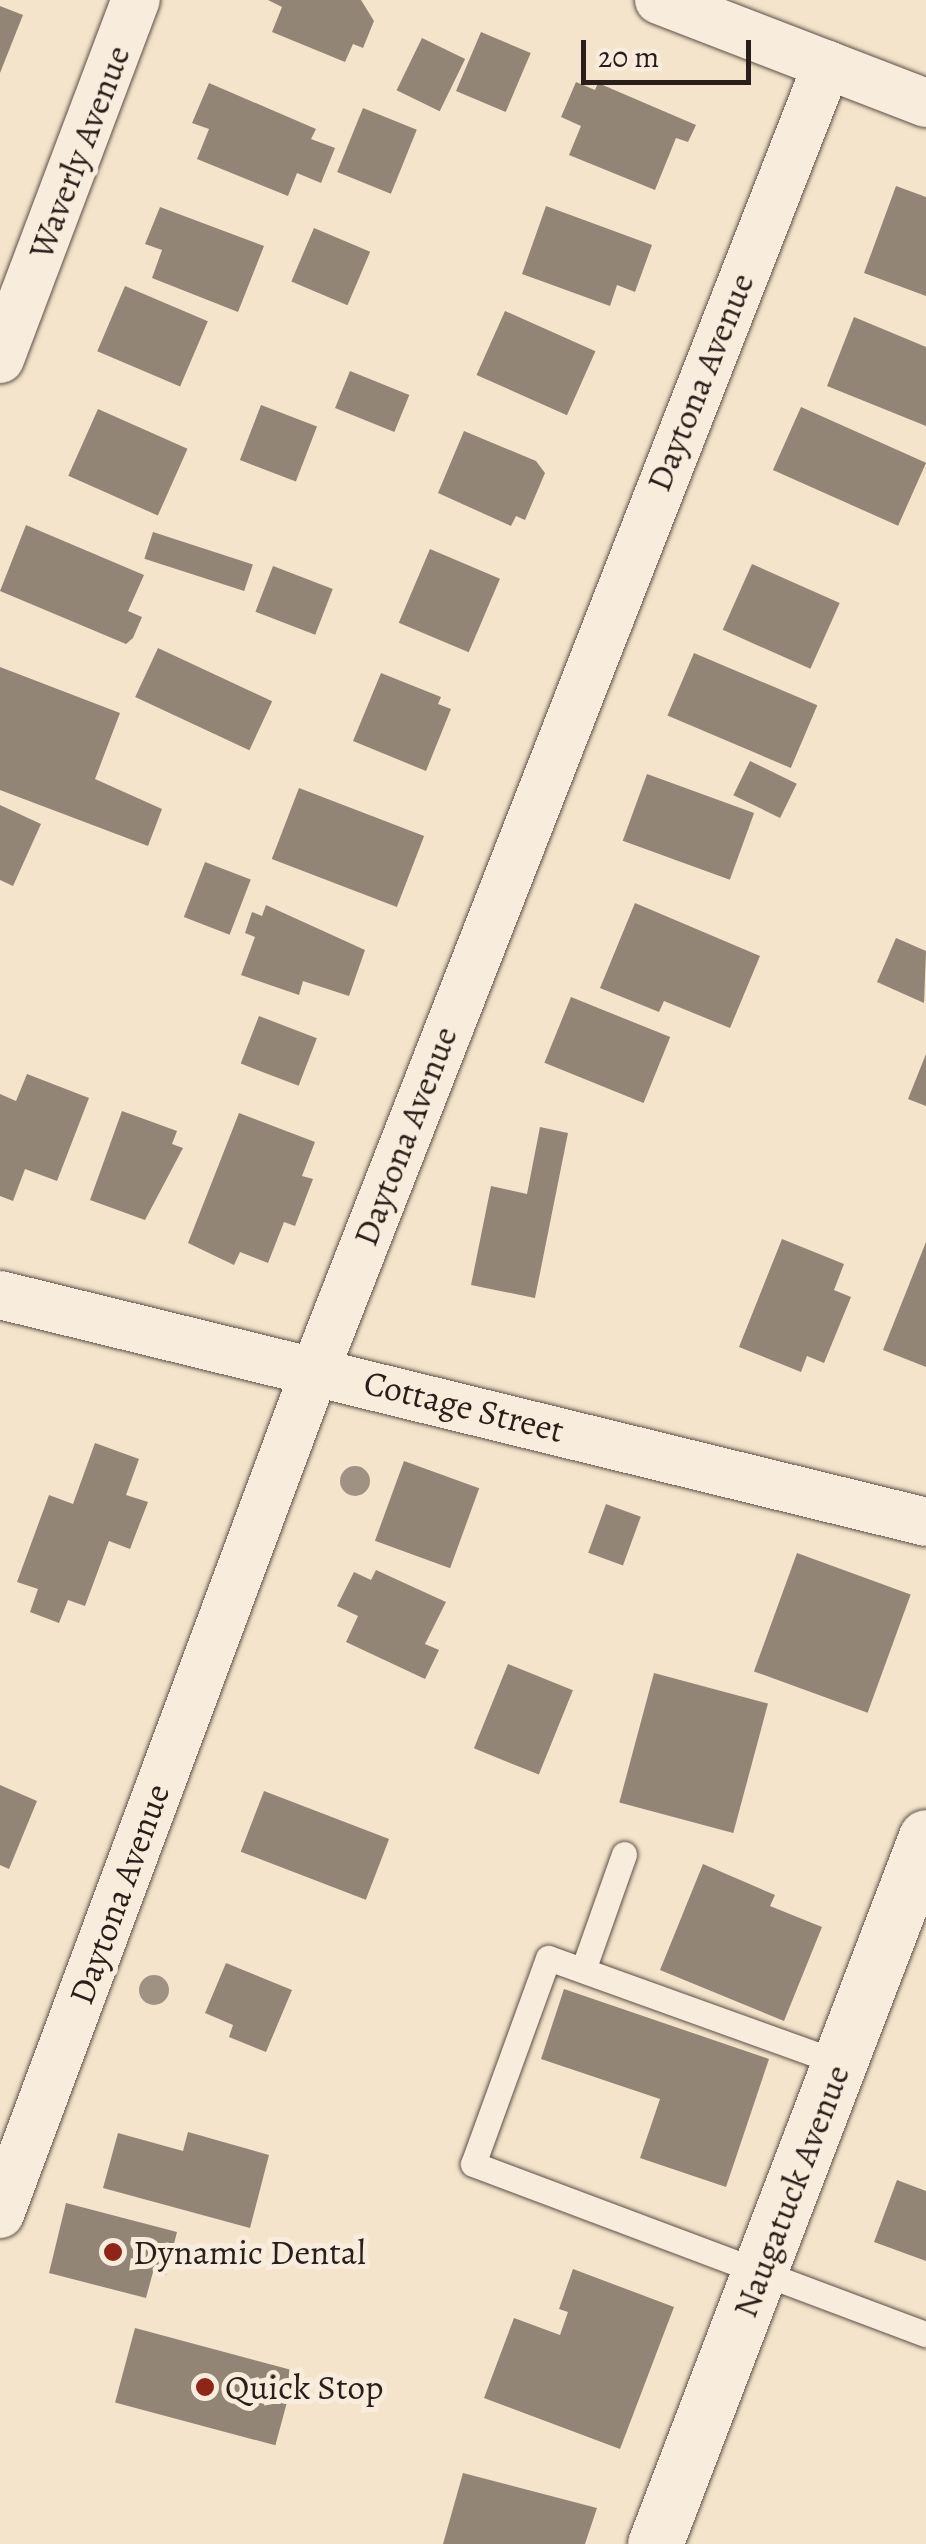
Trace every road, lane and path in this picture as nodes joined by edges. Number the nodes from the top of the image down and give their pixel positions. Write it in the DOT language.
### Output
graph roads {
  1 [pos="136,0"];
  2 [pos="659,0"];
  3 [pos="827,65"];
  4 [pos="926,102"];
  5 [pos="0,360"];
  6 [pos="0,1294"];
  7 [pos="316,1368"];
  8 [pos="926,1522"];
  9 [pos="926,1837"];
  10 [pos="624,1854"];
  11 [pos="583,1970"];
  12 [pos="840,2063"];
  13 [pos="0,2214"];
  14 [pos="762,2268"];
  15 [pos="926,2334"];
  16 [pos="656,2544"];
  1 -- 5 [label="street, Waverly Avenue"];
  2 -- 3 [label="street"];
  3 -- 4 [label="street"];
  3 -- 7 [label="street, Daytona Avenue"];
  6 -- 7 [label="street, Cottage Street"];
  7 -- 8 [label="street, Cottage Street"];
  7 -- 13 [label="street, Daytona Avenue"];
  9 -- 12 [label="main road, Naugatuck Avenue"];
  10 -- 11 [label="lane"];
  11 -- 12 [label="lane"];
  11 -- 14 [label="lane"];
  12 -- 14 [label="main road, Naugatuck Avenue"];
  14 -- 15 [label="lane"];
  14 -- 16 [label="main road, Naugatuck Avenue"];
}
